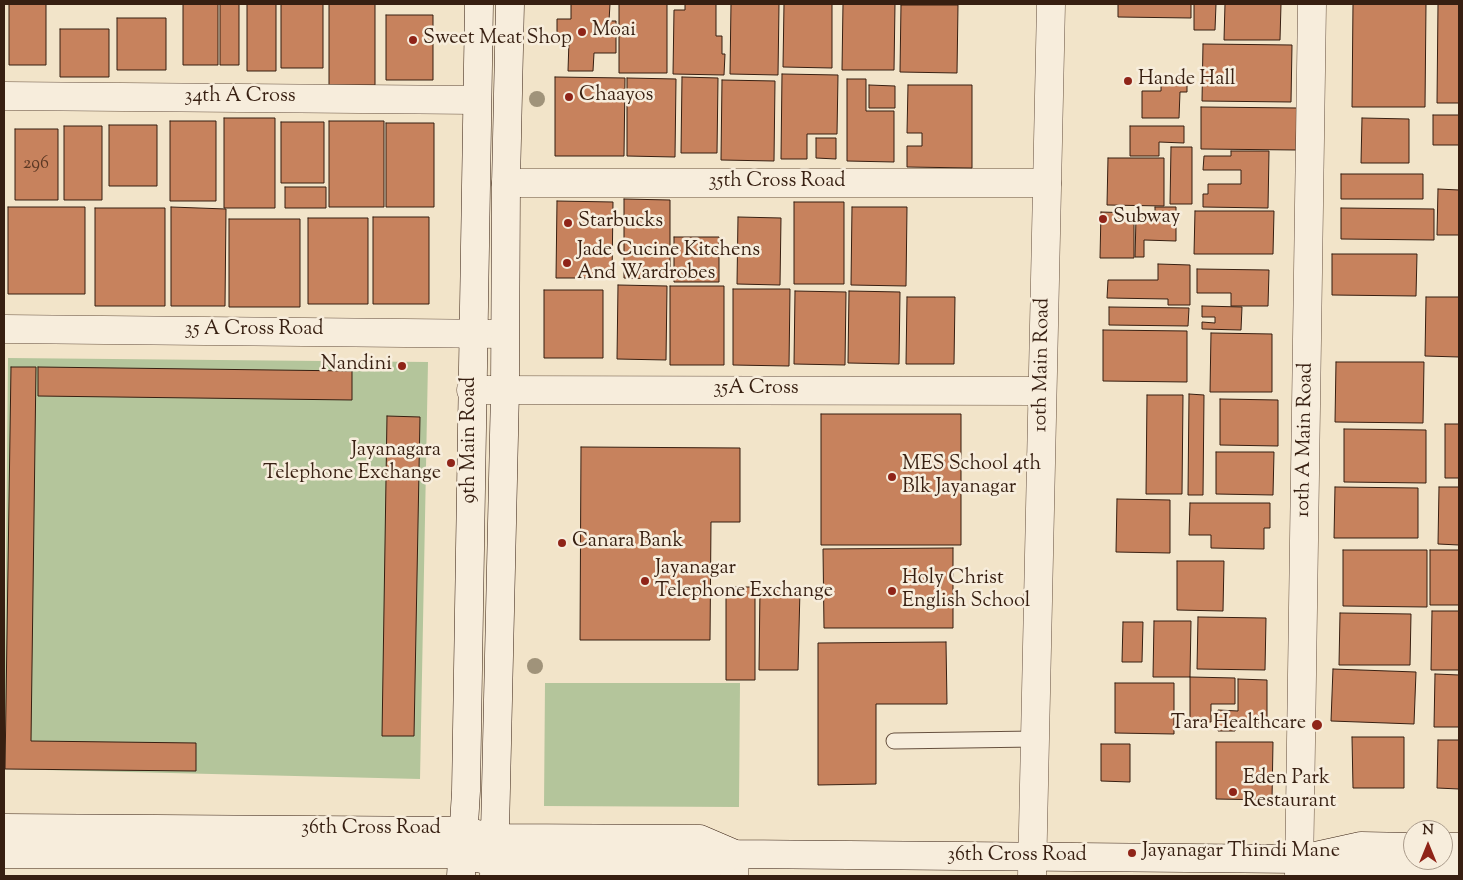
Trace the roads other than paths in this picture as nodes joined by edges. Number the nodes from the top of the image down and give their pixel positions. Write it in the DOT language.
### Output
graph roads {
  1 [pos="479,4"];
  2 [pos="510,4"];
  3 [pos="1051,4"];
  4 [pos="1312,4"];
  5 [pos="4,96"];
  6 [pos="476,100"];
  7 [pos="506,183"];
  8 [pos="1047,183"];
  9 [pos="4,329"];
  10 [pos="472,332"];
  11 [pos="504,334"];
  12 [pos="471,390"];
  13 [pos="505,391"];
  14 [pos="1042,391"];
  15 [pos="1035,739"];
  16 [pos="894,741"];
  17 [pos="4,828"];
  18 [pos="1403,847"];
  19 [pos="4,854"];
  20 [pos="462,854"];
  21 [pos="494,859"];
  22 [pos="735,865"];
  23 [pos="1032,867"];
  24 [pos="1300,868"];
  25 [pos="1459,874"];
  1 -- 6 [label="street, 9th Main Road"];
  2 -- 7 [label="street, 9th Main Road"];
  3 -- 8 [label="street, 10th Main Road"];
  4 -- 24 [label="street, 10th A Main Road"];
  5 -- 6 [label="street, 34th A Cross"];
  6 -- 10 [label="street, 9th Main Road"];
  7 -- 8 [label="street, 35th Cross Road"];
  7 -- 11 [label="street, 9th Main Road"];
  8 -- 14 [label="street, 10th Main Road"];
  9 -- 10 [label="street, 35 A Cross Road"];
  10 -- 11 [label="street, 35 A Cross Road"];
  10 -- 12 [label="street, 9th Main Road"];
  11 -- 13 [label="street, 9th Main Road"];
  12 -- 13 [label="street, 35A Cross"];
  12 -- 20 [label="street, 9th Main Road"];
  13 -- 14 [label="street, 35A Cross"];
  13 -- 21 [label="street, 9th Main Road"];
  14 -- 15 [label="street, 10th Main Road"];
  15 -- 16 [label="lane"];
  15 -- 23 [label="street, 10th Main Road"];
  17 -- 20 [label="street, 36th Cross Road"];
  18 -- 24 [label="street, 36th Cross Road"];
  19 -- 20 [label="street, 36th Cross Road"];
  20 -- 21 [label="street, 36th Cross Road"];
  21 -- 22 [label="street, 36th Cross Road"];
  22 -- 23 [label="street, 36th Cross Road"];
  23 -- 24 [label="street, 36th Cross Road"];
  24 -- 25 [label="street, 36th Cross Road"];
}
